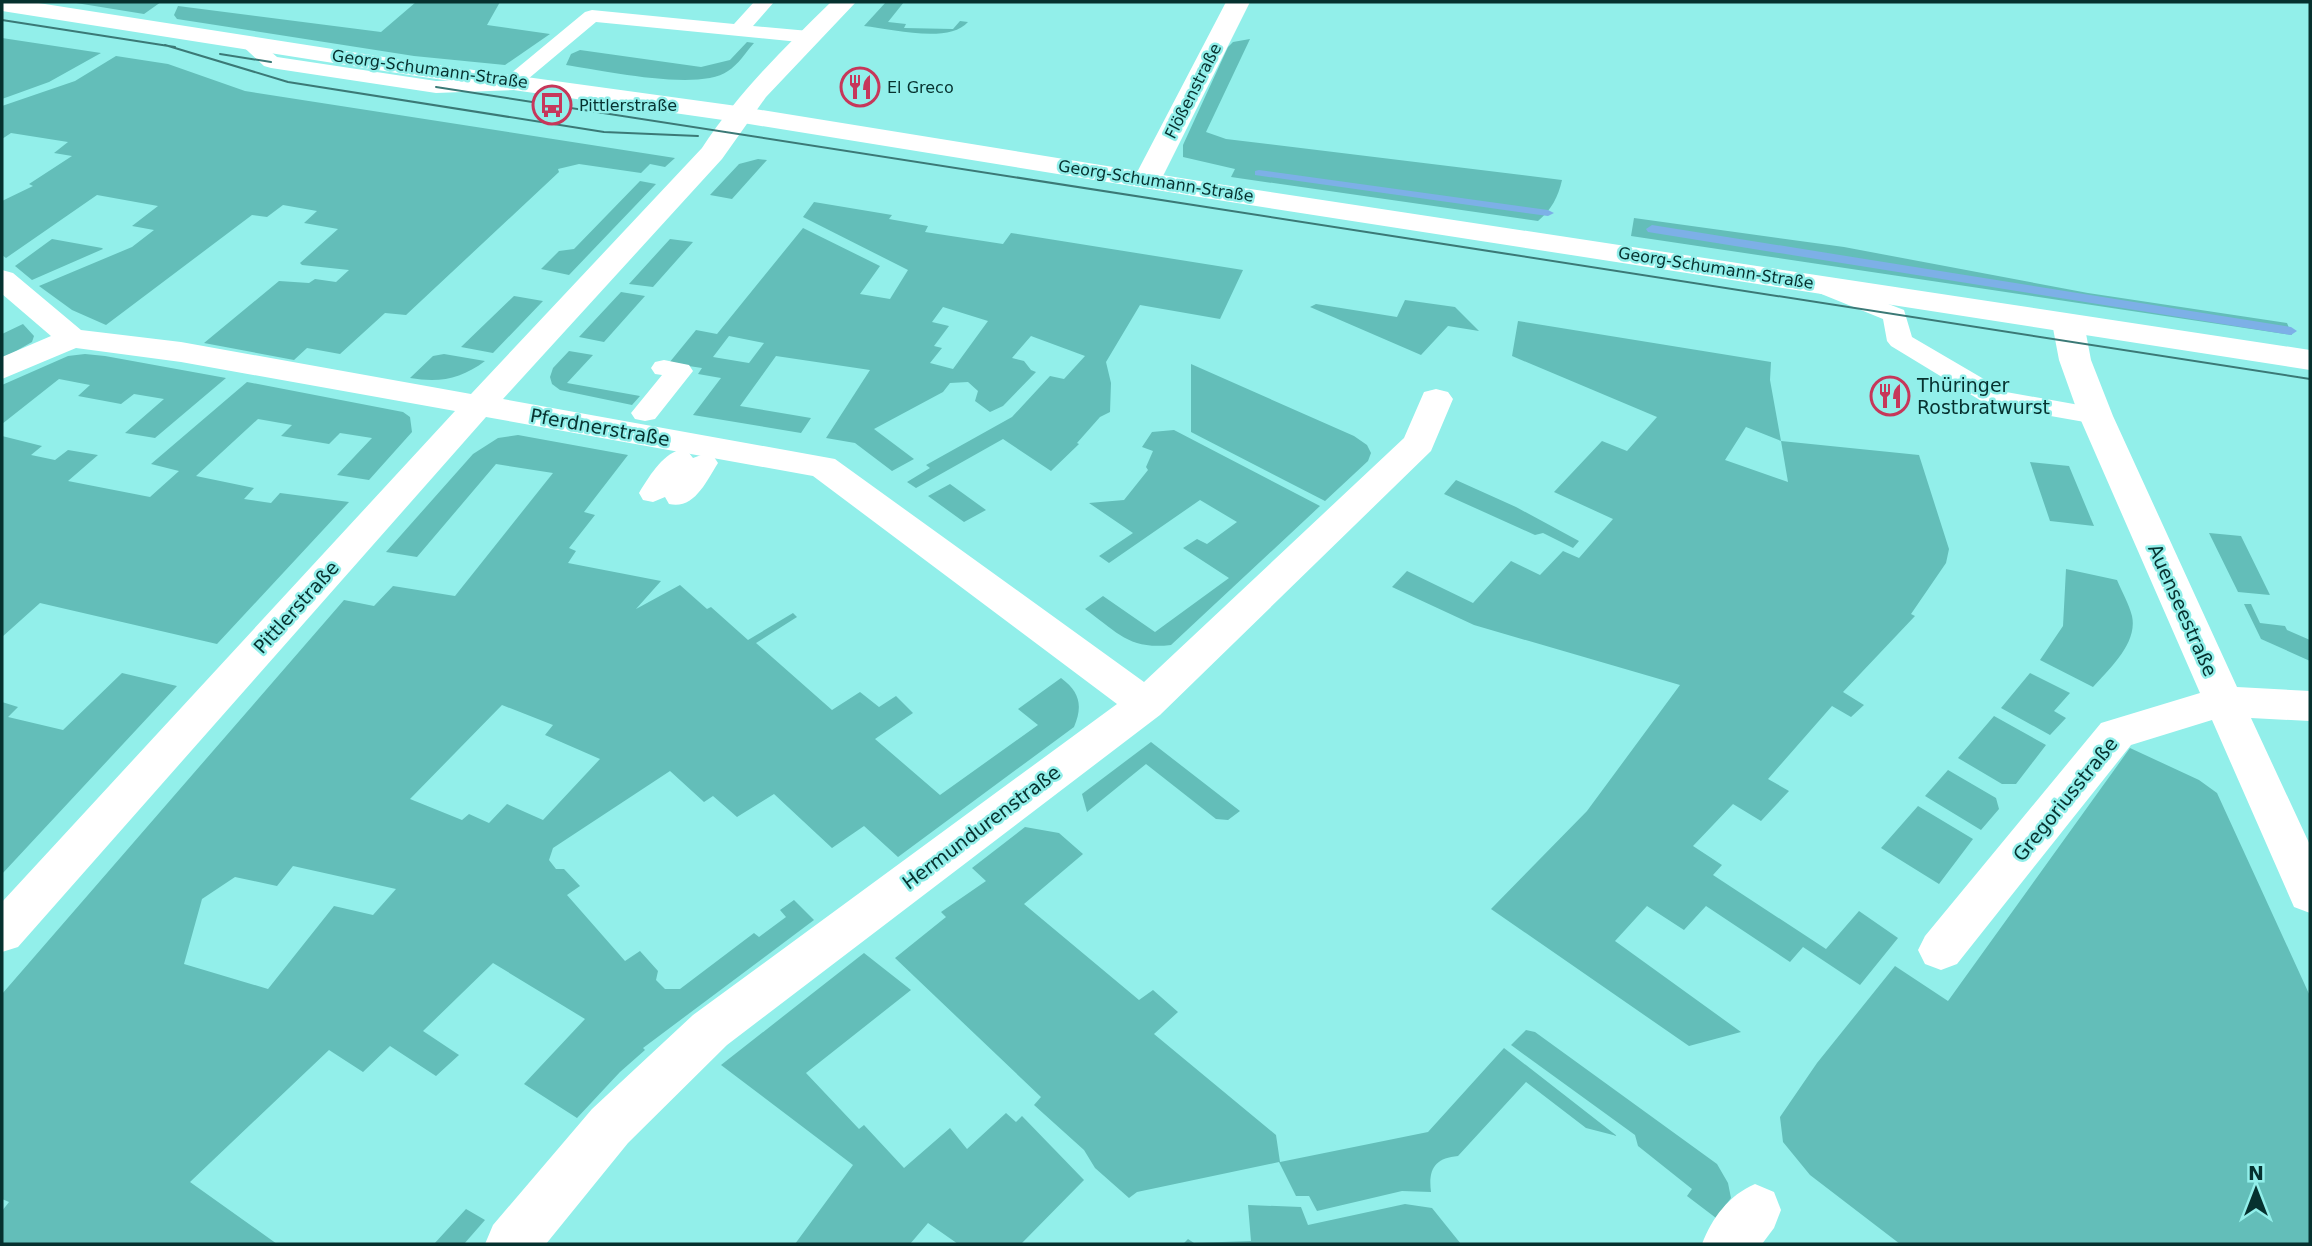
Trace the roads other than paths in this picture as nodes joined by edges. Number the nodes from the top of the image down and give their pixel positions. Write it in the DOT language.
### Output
graph roads {
  1 [pos="611,2"];
  2 [pos="764,2"];
  3 [pos="844,2"];
  4 [pos="1238,2"];
  5 [pos="2,4"];
  6 [pos="592,16"];
  7 [pos="740,30"];
  8 [pos="809,37"];
  9 [pos="248,43"];
  10 [pos="513,81"];
  11 [pos="540,85"];
  12 [pos="737,114"];
  13 [pos="1147,180"];
  14 [pos="2,279"];
  15 [pos="1818,284"];
  16 [pos="2068,323"];
  17 [pos="72,338"];
  18 [pos="2310,360"];
  19 [pos="664,368"];
  20 [pos="2,369"];
  21 [pos="1436,399"];
  22 [pos="477,406"];
  23 [pos="645,413"];
  24 [pos="2096,416"];
  25 [pos="692,461"];
  26 [pos="666,495"];
  27 [pos="2224,701"];
  28 [pos="1146,704"];
  29 [pos="2310,706"];
  30 [pos="2310,894"];
  31 [pos="2,933"];
  32 [pos="1941,950"];
  33 [pos="512,1244"];
  1 -- 6 [label="lane"];
  2 -- 7 [label="lane"];
  3 -- 8 [label="street, Pittlerstraße"];
  4 -- 13 [label="street, Flößenstraße"];
  5 -- 9 [label="street, Georg-Schumann-Straße"];
  6 -- 7 [label="lane"];
  6 -- 10 [label="lane"];
  7 -- 8 [label="lane"];
  8 -- 12 [label="street, Pittlerstraße"];
  9 -- 10 [label="street, Georg-Schumann-Straße"];
  9 -- 11 [label="lane"];
  10 -- 11 [label="street, Georg-Schumann-Straße"];
  11 -- 12 [label="street, Georg-Schumann-Straße"];
  12 -- 13 [label="street, Georg-Schumann-Straße"];
  12 -- 22 [label="street, Pittlerstraße"];
  13 -- 15 [label="street, Georg-Schumann-Straße"];
  14 -- 17 [label="street"];
  15 -- 16 [label="street, Georg-Schumann-Straße"];
  15 -- 24 [label="lane"];
  16 -- 18 [label="street, Georg-Schumann-Straße"];
  16 -- 24 [label="street, Auenseestraße"];
  17 -- 20 [label="street"];
  17 -- 22 [label="street, Pferdnerstraße"];
  19 -- 23 [label="lane"];
  21 -- 28 [label="street, Hermundurenstraße"];
  22 -- 28 [label="street, Pferdnerstraße"];
  22 -- 31 [label="street, Pittlerstraße"];
  24 -- 27 [label="street, Auenseestraße"];
  25 -- 26 [label="lane"];
  27 -- 29 [label="street"];
  27 -- 30 [label="street, Auenseestraße"];
  27 -- 32 [label="street, Gregoriusstraße"];
  28 -- 33 [label="street, Hermundurenstraße"];
}
